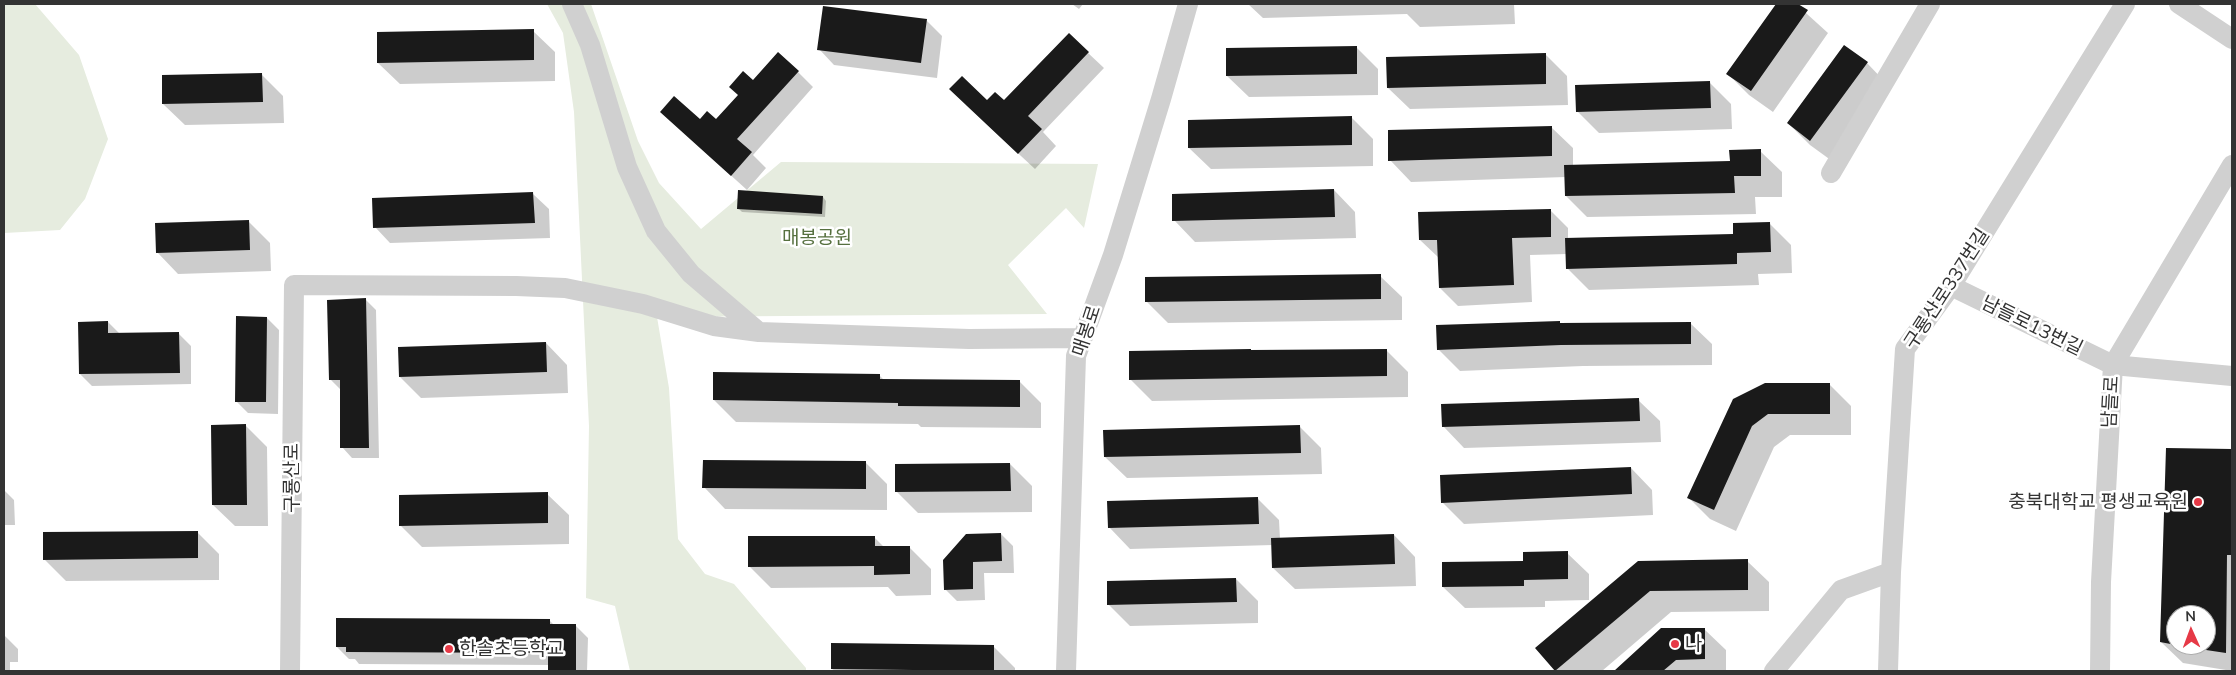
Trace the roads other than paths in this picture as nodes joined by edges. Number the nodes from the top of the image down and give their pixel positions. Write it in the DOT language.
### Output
graph roads {
  1 [pos="572,4"];
  2 [pos="1188,4"];
  3 [pos="1930,4"];
  4 [pos="2125,4"];
  5 [pos="2179,4"];
  6 [pos="2232,40"];
  7 [pos="2232,165"];
  8 [pos="1831,173"];
  9 [pos="1951,286"];
  10 [pos="759,332"];
  11 [pos="1082,338"];
  12 [pos="2113,365"];
  13 [pos="2232,376"];
  14 [pos="1891,572"];
  15 [pos="290,671"];
  16 [pos="1066,671"];
  17 [pos="1774,671"];
  18 [pos="1888,671"];
  19 [pos="2100,671"];
  1 -- 10 [label="street"];
  2 -- 11 [label="street, 매봉로"];
  3 -- 8 [label="street"];
  4 -- 9 [label="street, 구룡산로337번길"];
  5 -- 6 [label="street"];
  7 -- 12 [label="street, 남들로"];
  9 -- 12 [label="street, 남들로13번길"];
  9 -- 14 [label="street, 구룡산로337번길"];
  10 -- 11 [label="street"];
  10 -- 15 [label="street, 구룡산로"];
  11 -- 16 [label="street, 매봉로"];
  12 -- 13 [label="street"];
  12 -- 19 [label="street, 남들로"];
  14 -- 17 [label="street"];
  14 -- 18 [label="street, 구룡산로337번길"];
}
